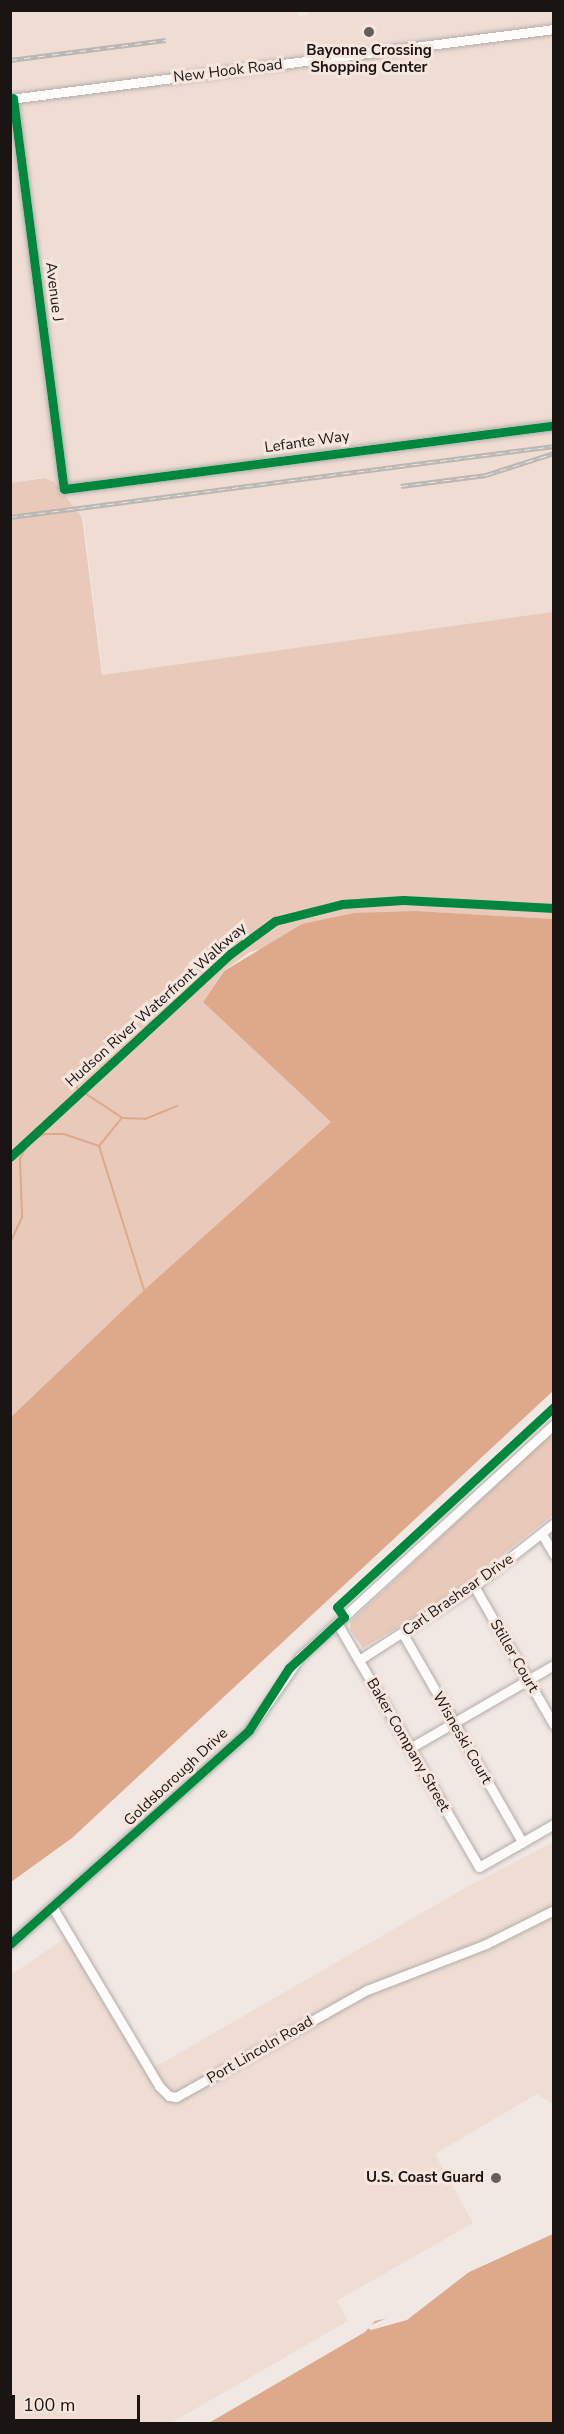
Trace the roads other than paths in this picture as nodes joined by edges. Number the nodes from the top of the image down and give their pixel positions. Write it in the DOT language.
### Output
graph roads {
  1 [pos="554,29"];
  2 [pos="12,99"];
  3 [pos="554,425"];
  4 [pos="64,489"];
  5 [pos="554,1424"];
  6 [pos="554,1524"];
  7 [pos="542,1534"];
  8 [pos="554,1555"];
  9 [pos="474,1586"];
  10 [pos="337,1623"];
  11 [pos="403,1634"];
  12 [pos="359,1660"];
  13 [pos="554,1665"];
  14 [pos="528,1680"];
  15 [pos="454,1723"];
  16 [pos="554,1725"];
  17 [pos="410,1748"];
  18 [pos="554,1824"];
  19 [pos="522,1842"];
  20 [pos="53,1908"];
  21 [pos="554,1910"];
  22 [pos="10,1944"];
  1 -- 2 [label="street, New Hook Road"];
  2 -- 4 [label="street, Avenue J"];
  3 -- 4 [label="street, Lefante Way"];
  5 -- 10 [label="street, Goldsborough Drive"];
  6 -- 7 [label="street, Carl Brashear Drive"];
  7 -- 8 [label="street"];
  7 -- 9 [label="street, Carl Brashear Drive"];
  9 -- 11 [label="street, Carl Brashear Drive"];
  9 -- 14 [label="street, Stiller Court"];
  10 -- 12 [label="street, Baker Company Street"];
  10 -- 20 [label="street, Goldsborough Drive"];
  11 -- 12 [label="street, Carl Brashear Drive"];
  11 -- 15 [label="street, Wisneski Court"];
  12 -- 17 [label="street, Baker Company Street"];
  13 -- 14 [label="street"];
  14 -- 15 [label="street"];
  14 -- 16 [label="street, Stiller Court"];
  15 -- 17 [label="street"];
  15 -- 19 [label="street, Wisneski Court"];
  17 -- 19 [label="street, Baker Company Street"];
  18 -- 19 [label="street"];
  20 -- 21 [label="street, Port Lincoln Road"];
  20 -- 22 [label="street, Goldsborough Drive"];
}
